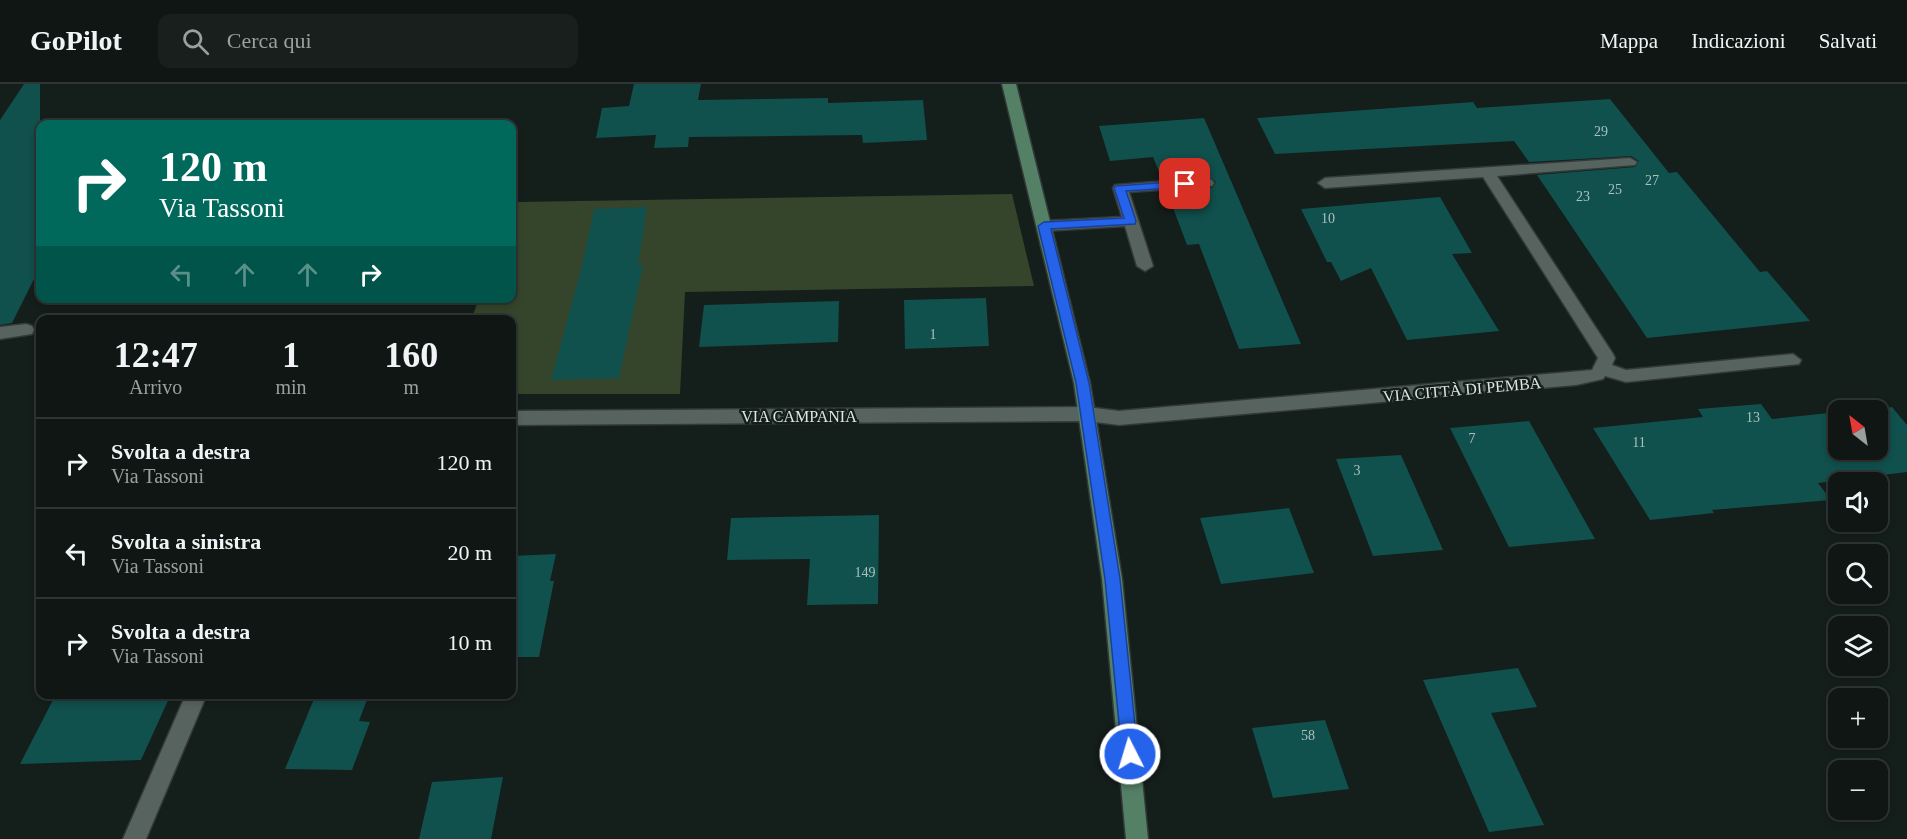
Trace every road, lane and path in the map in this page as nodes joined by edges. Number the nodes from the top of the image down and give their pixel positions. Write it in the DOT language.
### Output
graph roads {
  1 [pos="1009,84"];
  2 [pos="1630,162"];
  3 [pos="1487,171"];
  4 [pos="1207,183"];
  5 [pos="1325,183"];
  6 [pos="1131,221"];
  7 [pos="1044,226"];
  8 [pos="1145,266"];
  9 [pos="26,330"];
  10 [pos="0,333"];
  11 [pos="1793,360"];
  12 [pos="1602,368"];
  13 [pos="1087,414"];
  14 [pos="516,418"];
  15 [pos="195,699"];
  16 [pos="134,839"];
  17 [pos="1137,839"];
  1 -- 7 [label="street"];
  2 -- 3 [label="street"];
  3 -- 5 [label="street"];
  3 -- 12 [label="street"];
  4 -- 6 [label="street"];
  6 -- 7 [label="street"];
  6 -- 8 [label="street"];
  7 -- 13 [label="street"];
  9 -- 10 [label="street"];
  11 -- 12 [label="street"];
  12 -- 13 [label="street, VIA CITTÀ DI PEMBA"];
  13 -- 14 [label="street, VIA CAMPANIA"];
  13 -- 17 [label="street"];
  15 -- 16 [label="street"];
}
